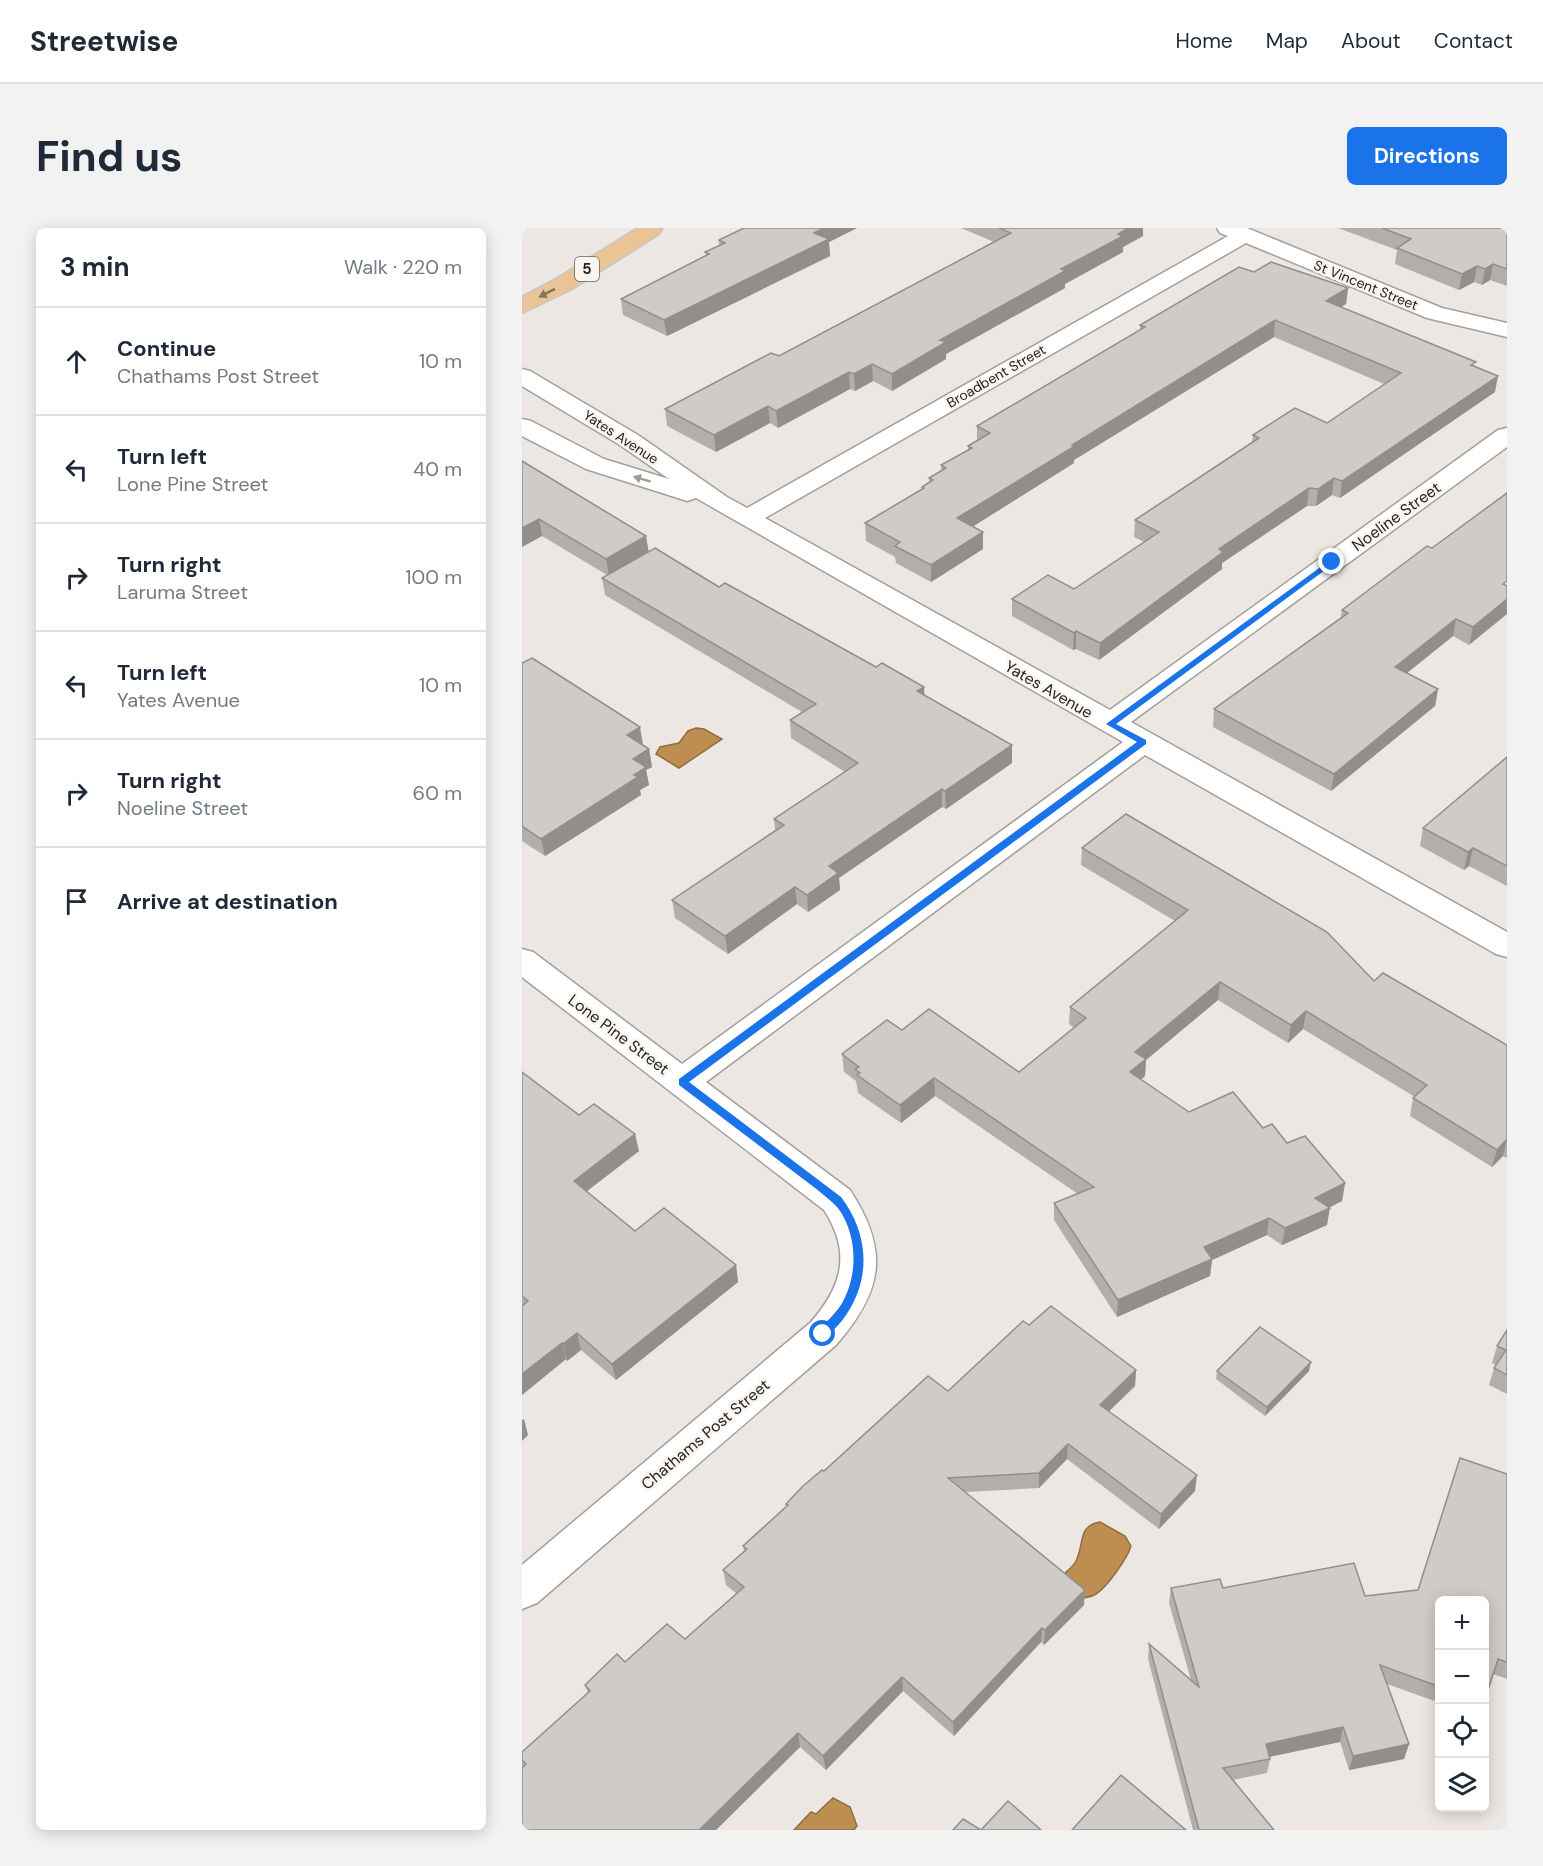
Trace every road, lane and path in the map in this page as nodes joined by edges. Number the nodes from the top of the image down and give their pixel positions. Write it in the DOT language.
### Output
graph roads {
  1 [pos="652,229"];
  2 [pos="1237,232"];
  3 [pos="539,273"];
  4 [pos="522,306"];
  5 [pos="1507,330"];
  6 [pos="522,376"];
  7 [pos="522,426"];
  8 [pos="1507,435"];
  9 [pos="718,502"];
  10 [pos="747,518"];
  11 [pos="1110,724"];
  12 [pos="1143,742"];
  13 [pos="1507,946"];
  14 [pos="522,960"];
  15 [pos="682,1082"];
  16 [pos="860,1258"];
  17 [pos="522,1590"];
  1 -- 3 [label="highway, 5"];
  1 -- 4 [label="highway, 5, one-way"];
  2 -- 5 [label="street, St Vincent Street"];
  2 -- 10 [label="street, Broadbent Street"];
  6 -- 9 [label="street, Yates Avenue"];
  9 -- 7 [label="street, Yates Avenue, one-way"];
  8 -- 11 [label="street, Noeline Street"];
  9 -- 10 [label="street, Yates Avenue"];
  10 -- 11 [label="street, Yates Avenue"];
  11 -- 12 [label="street, Yates Avenue"];
  12 -- 13 [label="street, Yates Avenue"];
  12 -- 15 [label="street"];
  14 -- 15 [label="street, Lone Pine Street"];
  15 -- 16 [label="street, Lone Pine Street"];
  16 -- 17 [label="street, Chathams Post Street"];
}
